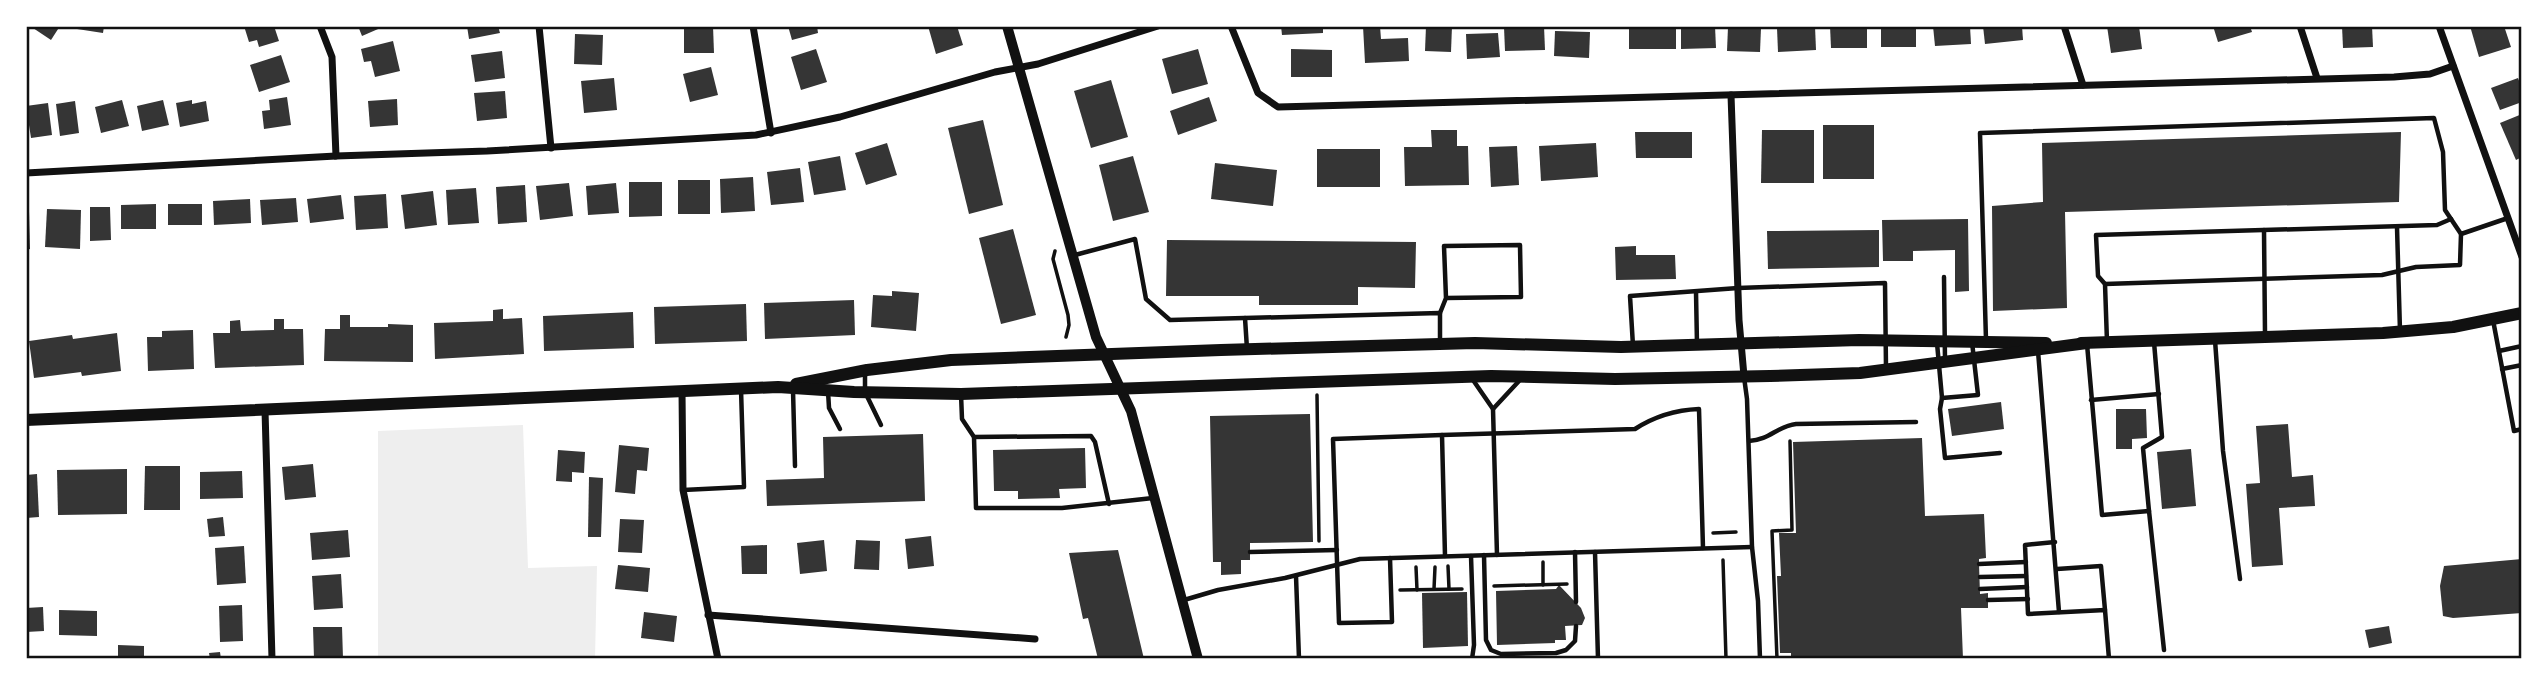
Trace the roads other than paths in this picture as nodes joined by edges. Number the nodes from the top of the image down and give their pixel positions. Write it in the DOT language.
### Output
graph roads {
  1 [pos="320,26"];
  2 [pos="539,26"];
  3 [pos="753,26"];
  4 [pos="1007,26"];
  5 [pos="1158,26"];
  6 [pos="1231,26"];
  7 [pos="2064,26"];
  8 [pos="2300,26"];
  9 [pos="2439,26"];
  10 [pos="2453,66"];
  11 [pos="1019,68"];
  12 [pos="2317,78"];
  13 [pos="2083,85"];
  14 [pos="1731,95"];
  15 [pos="771,133"];
  16 [pos="551,148"];
  17 [pos="336,156"];
  18 [pos="26,173"];
  19 [pos="2508,218"];
  20 [pos="2451,219"];
  21 [pos="2397,226"];
  22 [pos="2264,230"];
  23 [pos="2461,234"];
  24 [pos="1074,255"];
  25 [pos="2522,257"];
  26 [pos="2398,271"];
  27 [pos="1944,278"];
  28 [pos="2265,279"];
  29 [pos="2105,285"];
  30 [pos="1738,288"];
  31 [pos="1696,292"];
  32 [pos="1446,298"];
  33 [pos="1440,313"];
  34 [pos="2522,313"];
  35 [pos="1245,318"];
  36 [pos="2493,320"];
  37 [pos="2400,332"];
  38 [pos="2266,337"];
  39 [pos="2215,338"];
  40 [pos="1886,340"];
  41 [pos="1941,341"];
  42 [pos="1971,341"];
  43 [pos="2154,341"];
  44 [pos="1986,342"];
  45 [pos="2087,343"];
  46 [pos="2106,343"];
  47 [pos="1440,344"];
  48 [pos="1741,344"];
  49 [pos="1697,345"];
  50 [pos="2522,346"];
  51 [pos="1633,347"];
  52 [pos="1247,350"];
  53 [pos="2038,350"];
  54 [pos="2499,351"];
  55 [pos="1105,355"];
  56 [pos="1980,357"];
  57 [pos="1942,362"];
  58 [pos="2522,365"];
  59 [pos="1886,369"];
  60 [pos="2502,369"];
  61 [pos="867,370"];
  62 [pos="1523,376"];
  63 [pos="1744,376"];
  64 [pos="1470,377"];
  65 [pos="828,384"];
  66 [pos="793,386"];
  67 [pos="741,388"];
  68 [pos="1120,388"];
  69 [pos="682,391"];
  70 [pos="865,392"];
  71 [pos="961,394"];
  72 [pos="2159,394"];
  73 [pos="1942,398"];
  74 [pos="2091,400"];
  75 [pos="1493,408"];
  76 [pos="265,410"];
  77 [pos="26,420"];
  78 [pos="1916,422"];
  79 [pos="881,425"];
  80 [pos="840,429"];
  81 [pos="2522,429"];
  82 [pos="1494,434"];
  83 [pos="1442,435"];
  84 [pos="974,437"];
  85 [pos="1749,441"];
  86 [pos="2000,453"];
  87 [pos="795,466"];
  88 [pos="682,490"];
  89 [pos="1154,498"];
  90 [pos="1110,504"];
  91 [pos="2148,511"];
  92 [pos="2055,542"];
  93 [pos="1752,547"];
  94 [pos="1703,548"];
  95 [pos="1337,550"];
  96 [pos="1250,552"];
  97 [pos="1575,552"];
  98 [pos="1595,552"];
  99 [pos="1485,555"];
  100 [pos="1497,555"];
  101 [pos="1445,556"];
  102 [pos="1471,556"];
  103 [pos="1390,558"];
  104 [pos="2026,562"];
  105 [pos="1337,564"];
  106 [pos="1979,564"];
  107 [pos="2057,569"];
  108 [pos="1296,576"];
  109 [pos="2026,576"];
  110 [pos="1980,577"];
  111 [pos="2240,579"];
  112 [pos="2027,587"];
  113 [pos="1980,589"];
  114 [pos="2028,599"];
  115 [pos="1182,600"];
  116 [pos="1988,600"];
  117 [pos="1576,602"];
  118 [pos="2105,610"];
  119 [pos="2059,612"];
  120 [pos="708,615"];
  121 [pos="1576,625"];
  122 [pos="1035,639"];
  123 [pos="2164,650"];
  124 [pos="272,659"];
  125 [pos="718,659"];
  126 [pos="1198,659"];
  127 [pos="1299,659"];
  128 [pos="1472,659"];
  129 [pos="1598,659"];
  130 [pos="1754,659"];
  131 [pos="2109,659"];
  1 -- 17 [label="street"];
  2 -- 16 [label="street"];
  3 -- 15 [label="street"];
  4 -- 11 [label="street"];
  5 -- 11 [label="street"];
  6 -- 14 [label="street"];
  7 -- 13 [label="street"];
  8 -- 12 [label="street"];
  9 -- 10 [label="street"];
  10 -- 12 [label="street"];
  10 -- 19 [label="street"];
  11 -- 15 [label="street"];
  11 -- 24 [label="street"];
  12 -- 13 [label="street"];
  13 -- 14 [label="street"];
  14 -- 30 [label="street"];
  15 -- 16 [label="street"];
  16 -- 17 [label="street"];
  17 -- 18 [label="street"];
  19 -- 23 [label="lane"];
  19 -- 25 [label="street"];
  20 -- 21 [label="lane"];
  20 -- 23 [label="lane"];
  20 -- 44 [label="lane"];
  21 -- 22 [label="lane"];
  21 -- 26 [label="lane"];
  22 -- 28 [label="lane"];
  22 -- 29 [label="lane"];
  23 -- 26 [label="lane"];
  24 -- 35 [label="lane"];
  24 -- 55 [label="street"];
  26 -- 28 [label="lane"];
  26 -- 37 [label="lane"];
  27 -- 41 [label="lane"];
  28 -- 29 [label="lane"];
  28 -- 38 [label="lane"];
  29 -- 46 [label="lane"];
  30 -- 31 [label="lane"];
  30 -- 40 [label="lane"];
  30 -- 48 [label="street"];
  31 -- 49 [label="lane"];
  31 -- 51 [label="lane"];
  32 -- 32 [label="lane"];
  32 -- 33 [label="lane"];
  33 -- 35 [label="lane"];
  33 -- 47 [label="lane"];
  34 -- 36 [label="main road"];
  35 -- 52 [label="lane"];
  36 -- 37 [label="main road"];
  36 -- 54 [label="lane"];
  37 -- 38 [label="main road"];
  38 -- 39 [label="main road"];
  39 -- 43 [label="main road"];
  39 -- 111 [label="lane"];
  40 -- 41 [label="main road"];
  40 -- 48 [label="main road"];
  40 -- 59 [label="lane"];
  41 -- 42 [label="main road"];
  41 -- 57 [label="lane"];
  42 -- 44 [label="main road"];
  42 -- 56 [label="lane"];
  43 -- 46 [label="main road"];
  43 -- 72 [label="lane"];
  44 -- 45 [label="main road"];
  44 -- 56 [label="lane"];
  45 -- 46 [label="main road"];
  45 -- 53 [label="main road"];
  45 -- 74 [label="lane"];
  47 -- 51 [label="main road"];
  47 -- 52 [label="main road"];
  48 -- 49 [label="main road"];
  48 -- 63 [label="street"];
  49 -- 51 [label="main road"];
  50 -- 54 [label="lane"];
  52 -- 55 [label="main road"];
  53 -- 56 [label="main road"];
  53 -- 92 [label="lane"];
  54 -- 60 [label="lane"];
  55 -- 61 [label="main road"];
  55 -- 68 [label="street"];
  56 -- 57 [label="main road"];
  56 -- 73 [label="lane"];
  57 -- 59 [label="main road"];
  57 -- 73 [label="lane"];
  58 -- 60 [label="lane"];
  59 -- 63 [label="main road"];
  60 -- 81 [label="lane"];
  61 -- 65 [label="main road"];
  61 -- 70 [label="lane"];
  62 -- 63 [label="main road"];
  62 -- 64 [label="main road"];
  62 -- 75 [label="lane"];
  63 -- 85 [label="lane"];
  64 -- 68 [label="main road"];
  64 -- 75 [label="lane"];
  65 -- 66 [label="main road"];
  65 -- 70 [label="main road"];
  65 -- 80 [label="lane"];
  66 -- 67 [label="main road"];
  66 -- 87 [label="lane"];
  67 -- 69 [label="main road"];
  67 -- 88 [label="lane"];
  68 -- 71 [label="main road"];
  68 -- 89 [label="street"];
  69 -- 76 [label="main road"];
  69 -- 88 [label="street"];
  70 -- 71 [label="main road"];
  70 -- 79 [label="lane"];
  71 -- 84 [label="lane"];
  72 -- 74 [label="lane"];
  72 -- 91 [label="lane"];
  73 -- 86 [label="lane"];
  74 -- 91 [label="lane"];
  75 -- 82 [label="lane"];
  76 -- 77 [label="main road"];
  76 -- 124 [label="street"];
  78 -- 85 [label="lane"];
  82 -- 83 [label="lane"];
  82 -- 94 [label="lane"];
  82 -- 100 [label="lane"];
  83 -- 95 [label="lane"];
  83 -- 101 [label="lane"];
  84 -- 90 [label="lane"];
  84 -- 90 [label="lane"];
  85 -- 93 [label="lane"];
  88 -- 120 [label="street"];
  89 -- 90 [label="lane"];
  89 -- 115 [label="street"];
  91 -- 123 [label="lane"];
  92 -- 104 [label="lane"];
  92 -- 107 [label="lane"];
  93 -- 94 [label="lane"];
  93 -- 130 [label="lane"];
  94 -- 98 [label="lane"];
  95 -- 96 [label="lane"];
  95 -- 105 [label="lane"];
  97 -- 98 [label="lane"];
  97 -- 100 [label="lane"];
  97 -- 117 [label="lane"];
  98 -- 129 [label="lane"];
  99 -- 100 [label="lane"];
  99 -- 102 [label="lane"];
  99 -- 121 [label="lane"];
  101 -- 102 [label="lane"];
  101 -- 103 [label="lane"];
  102 -- 128 [label="lane"];
  103 -- 105 [label="lane"];
  103 -- 105 [label="lane"];
  104 -- 106 [label="lane"];
  104 -- 109 [label="lane"];
  105 -- 108 [label="lane"];
  107 -- 118 [label="lane"];
  107 -- 119 [label="lane"];
  108 -- 115 [label="lane"];
  108 -- 127 [label="lane"];
  109 -- 110 [label="lane"];
  109 -- 112 [label="lane"];
  112 -- 113 [label="lane"];
  112 -- 114 [label="lane"];
  114 -- 116 [label="lane"];
  114 -- 119 [label="lane"];
  115 -- 126 [label="street"];
  118 -- 119 [label="lane"];
  118 -- 131 [label="lane"];
  120 -- 122 [label="street"];
  120 -- 125 [label="street"];
}
